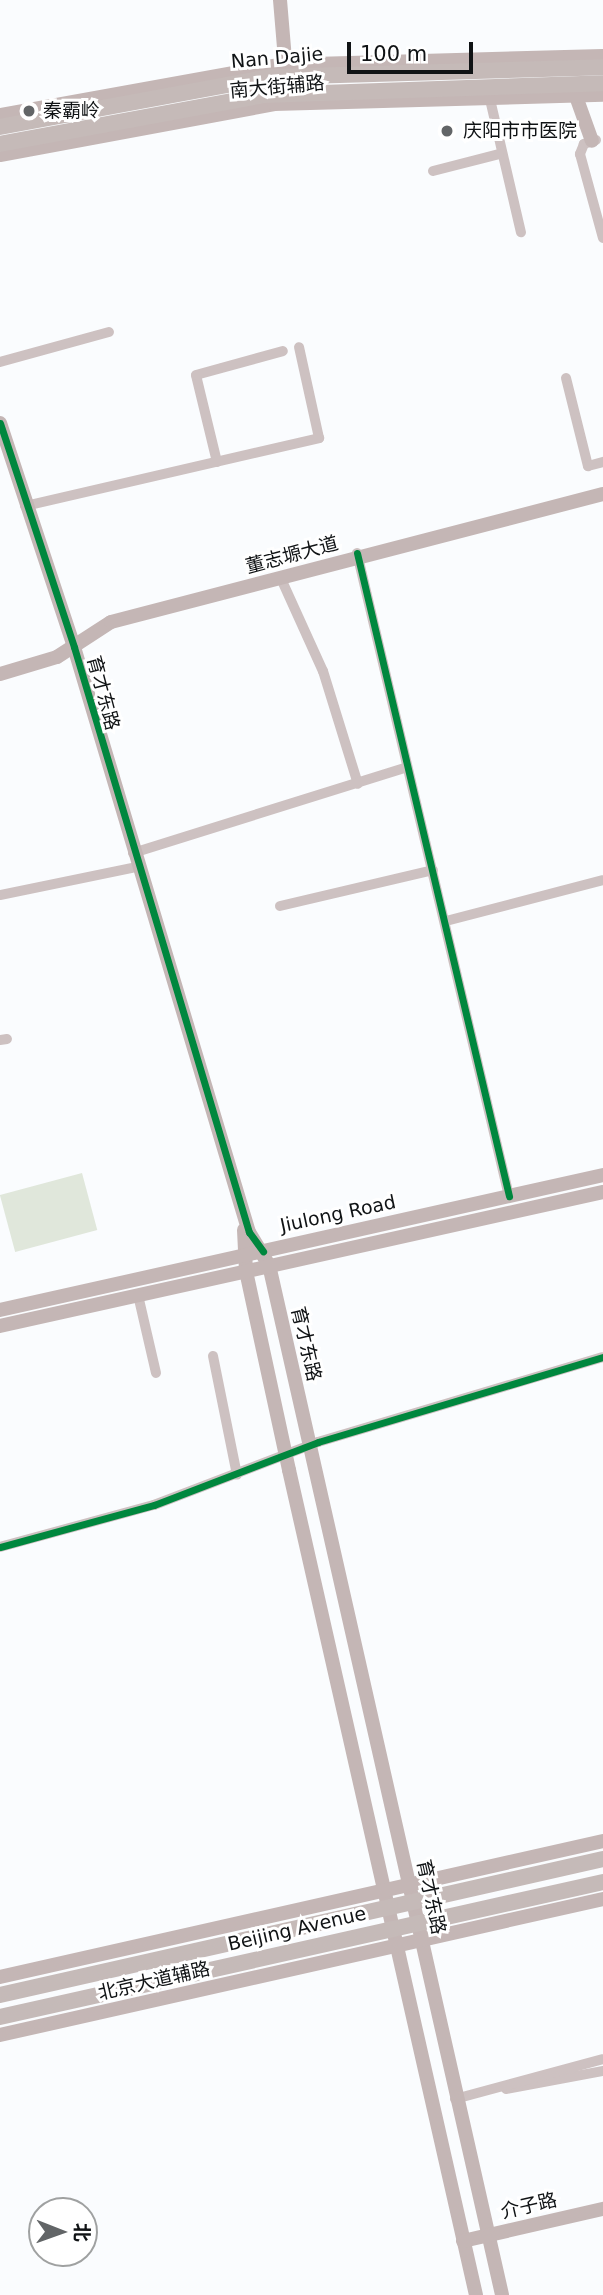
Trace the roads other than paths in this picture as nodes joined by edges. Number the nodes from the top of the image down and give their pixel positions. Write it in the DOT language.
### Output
graph roads {
  1 [pos="279,0"];
  2 [pos="288,0"];
  3 [pos="603,56"];
  4 [pos="603,67"];
  5 [pos="290,78"];
  6 [pos="593,90"];
  7 [pos="489,95"];
  8 [pos="0,115"];
  9 [pos="0,127"];
  10 [pos="594,141"];
  11 [pos="0,144"];
  12 [pos="499,154"];
  13 [pos="0,155"];
  14 [pos="433,171"];
  15 [pos="521,233"];
  16 [pos="603,238"];
  17 [pos="109,332"];
  18 [pos="299,346"];
  19 [pos="284,351"];
  20 [pos="0,362"];
  21 [pos="566,378"];
  22 [pos="0,423"];
  23 [pos="0,440"];
  24 [pos="218,462"];
  25 [pos="603,462"];
  26 [pos="603,492"];
  27 [pos="25,506"];
  28 [pos="357,555"];
  29 [pos="283,583"];
  30 [pos="71,645"];
  31 [pos="0,672"];
  32 [pos="407,767"];
  33 [pos="358,784"];
  34 [pos="132,860"];
  35 [pos="433,870"];
  36 [pos="603,880"];
  37 [pos="0,895"];
  38 [pos="281,906"];
  39 [pos="446,921"];
  40 [pos="603,1175"];
  41 [pos="603,1192"];
  42 [pos="509,1196"];
  43 [pos="263,1251"];
  44 [pos="245,1255"];
  45 [pos="269,1265"];
  46 [pos="246,1271"];
  47 [pos="138,1295"];
  48 [pos="0,1310"];
  49 [pos="0,1326"];
  50 [pos="213,1356"];
  51 [pos="603,1357"];
  52 [pos="156,1373"];
  53 [pos="309,1446"];
  54 [pos="286,1456"];
  55 [pos="237,1475"];
  56 [pos="0,1547"];
  57 [pos="603,1841"];
  58 [pos="603,1859"];
  59 [pos="603,1882"];
  60 [pos="409,1885"];
  61 [pos="383,1891"];
  62 [pos="603,1899"];
  63 [pos="413,1902"];
  64 [pos="387,1908"];
  65 [pos="417,1923"];
  66 [pos="391,1929"];
  67 [pos="421,1941"];
  68 [pos="395,1946"];
  69 [pos="0,1977"];
  70 [pos="0,1995"];
  71 [pos="1,2012"];
  72 [pos="3,2034"];
  73 [pos="603,2059"];
  74 [pos="603,2071"];
  75 [pos="495,2090"];
  76 [pos="454,2099"];
  77 [pos="603,2209"];
  78 [pos="603,2217"];
  79 [pos="488,2239"];
  80 [pos="464,2245"];
  81 [pos="476,2295"];
  82 [pos="502,2295"];
  1 -- 5 [label="main road"];
  2 -- 5 [label="main road"];
  3 -- 5 [label="main road, 南大街辅路"];
  4 -- 5 [label="main road, Nan Dajie"];
  5 -- 6 [label="main road, Nan Dajie"];
  5 -- 8 [label="main road, 南大街辅路"];
  5 -- 9 [label="main road, Nan Dajie"];
  5 -- 11 [label="main road, Nan Dajie"];
  6 -- 7 [label="main road, 南大街辅路"];
  6 -- 10 [label="main road"];
  7 -- 12 [label="street"];
  7 -- 13 [label="main road, 南大街辅路"];
  10 -- 16 [label="street"];
  12 -- 14 [label="street"];
  12 -- 15 [label="street"];
  17 -- 20 [label="street"];
  18 -- 24 [label="street"];
  19 -- 24 [label="street"];
  21 -- 25 [label="street"];
  22 -- 27 [label="main road, 育才东路"];
  23 -- 30 [label="main road, 育才东路"];
  24 -- 27 [label="street"];
  26 -- 28 [label="main road, 董志塬大道"];
  27 -- 30 [label="main road, 育才东路"];
  28 -- 30 [label="main road, 董志塬大道"];
  28 -- 32 [label="street"];
  29 -- 33 [label="street"];
  30 -- 31 [label="main road, 董志塬大道"];
  30 -- 34 [label="main road, 育才东路"];
  32 -- 33 [label="street"];
  32 -- 35 [label="street"];
  33 -- 34 [label="street"];
  34 -- 37 [label="street"];
  34 -- 43 [label="main road, 育才东路"];
  34 -- 44 [label="main road, 育才东路"];
  35 -- 38 [label="street"];
  35 -- 39 [label="street"];
  36 -- 39 [label="street"];
  39 -- 42 [label="street"];
  40 -- 42 [label="main road, Jiulong Road"];
  41 -- 45 [label="main road, Jiulong Road"];
  42 -- 43 [label="main road, Jiulong Road"];
  43 -- 44 [label="main road, Jiulong Road"];
  43 -- 45 [label="main road, 育才东路"];
  44 -- 46 [label="main road, 育才东路"];
  44 -- 48 [label="main road, Jiulong Road"];
  45 -- 46 [label="main road, Jiulong Road"];
  45 -- 53 [label="main road, 育才东路"];
  46 -- 47 [label="main road, Jiulong Road"];
  46 -- 54 [label="main road, 育才东路"];
  47 -- 49 [label="main road, Jiulong Road"];
  47 -- 52 [label="street"];
  50 -- 55 [label="street"];
  51 -- 53 [label="street"];
  53 -- 54 [label="street"];
  53 -- 60 [label="main road, 育才东路"];
  54 -- 55 [label="street"];
  54 -- 61 [label="main road, 育才东路"];
  55 -- 56 [label="street"];
  57 -- 60 [label="main road, 北京大道辅路"];
  58 -- 63 [label="main road, Beijing Avenue"];
  59 -- 65 [label="main road, Beijing Avenue"];
  60 -- 61 [label="main road, 北京大道辅路"];
  60 -- 63 [label="main road, 育才东路"];
  61 -- 64 [label="main road, 育才东路"];
  61 -- 69 [label="main road, 北京大道辅路"];
  62 -- 67 [label="main road, 北京大道辅路"];
  63 -- 64 [label="main road, Beijing Avenue"];
  63 -- 65 [label="main road, 育才东路"];
  64 -- 66 [label="main road, 育才东路"];
  64 -- 70 [label="main road, Beijing Avenue"];
  65 -- 66 [label="main road, Beijing Avenue"];
  65 -- 67 [label="main road, 育才东路"];
  66 -- 68 [label="main road, 育才东路"];
  66 -- 71 [label="main road, Beijing Avenue"];
  67 -- 68 [label="main road, 北京大道辅路"];
  67 -- 76 [label="main road, 育才东路"];
  68 -- 72 [label="main road, 北京大道辅路"];
  68 -- 80 [label="main road, 育才东路"];
  71 -- 72 [label="main road"];
  73 -- 75 [label="street"];
  74 -- 75 [label="street"];
  75 -- 76 [label="street"];
  76 -- 79 [label="main road, 育才东路"];
  77 -- 79 [label="main road, 介子路"];
  78 -- 79 [label="main road, 介子路"];
  79 -- 80 [label="main road, 介子路"];
  79 -- 82 [label="main road, 育才东路"];
  80 -- 81 [label="main road, 育才东路"];
}
